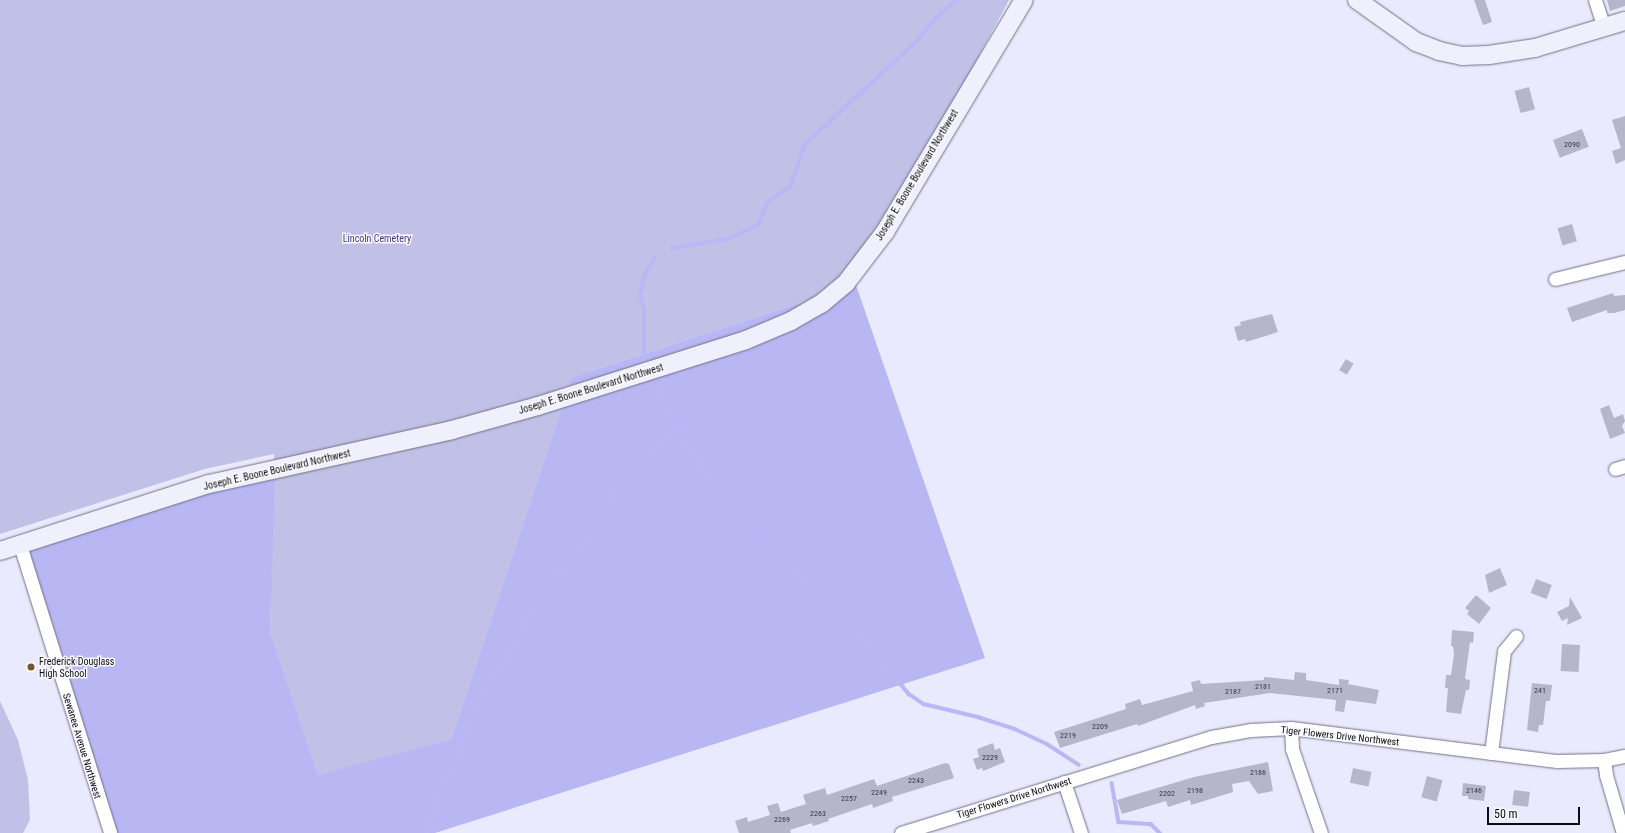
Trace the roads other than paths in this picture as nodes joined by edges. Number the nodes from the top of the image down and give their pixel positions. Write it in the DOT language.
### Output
graph roads {
  1 [pos="1024,0"];
  2 [pos="1357,0"];
  3 [pos="1596,0"];
  4 [pos="1625,21"];
  5 [pos="1604,28"];
  6 [pos="1625,262"];
  7 [pos="1555,279"];
  8 [pos="20,545"];
  9 [pos="0,551"];
  10 [pos="1516,636"];
  11 [pos="1291,728"];
  12 [pos="1491,753"];
  13 [pos="1625,756"];
  14 [pos="1604,760"];
  15 [pos="1064,782"];
  16 [pos="110,833"];
  17 [pos="901,833"];
  18 [pos="1081,833"];
  19 [pos="1321,833"];
  20 [pos="1623,833"];
  1 -- 8 [label="main road, Joseph E. Boone Boulevard Northwest"];
  2 -- 5 [label="main road"];
  3 -- 5 [label="street"];
  4 -- 5 [label="main road"];
  6 -- 7 [label="street"];
  8 -- 9 [label="main road, Joseph E. Boone Boulevard Northwest"];
  8 -- 16 [label="street, Sewanee Avenue Northwest"];
  10 -- 12 [label="street"];
  11 -- 12 [label="street, Tiger Flowers Drive Northwest"];
  11 -- 15 [label="street, Tiger Flowers Drive Northwest"];
  11 -- 19 [label="street"];
  12 -- 14 [label="street, Tiger Flowers Drive Northwest"];
  13 -- 14 [label="street, Tiger Flowers Drive Northwest"];
  14 -- 20 [label="street"];
  15 -- 17 [label="street, Tiger Flowers Drive Northwest"];
  15 -- 18 [label="street"];
}
